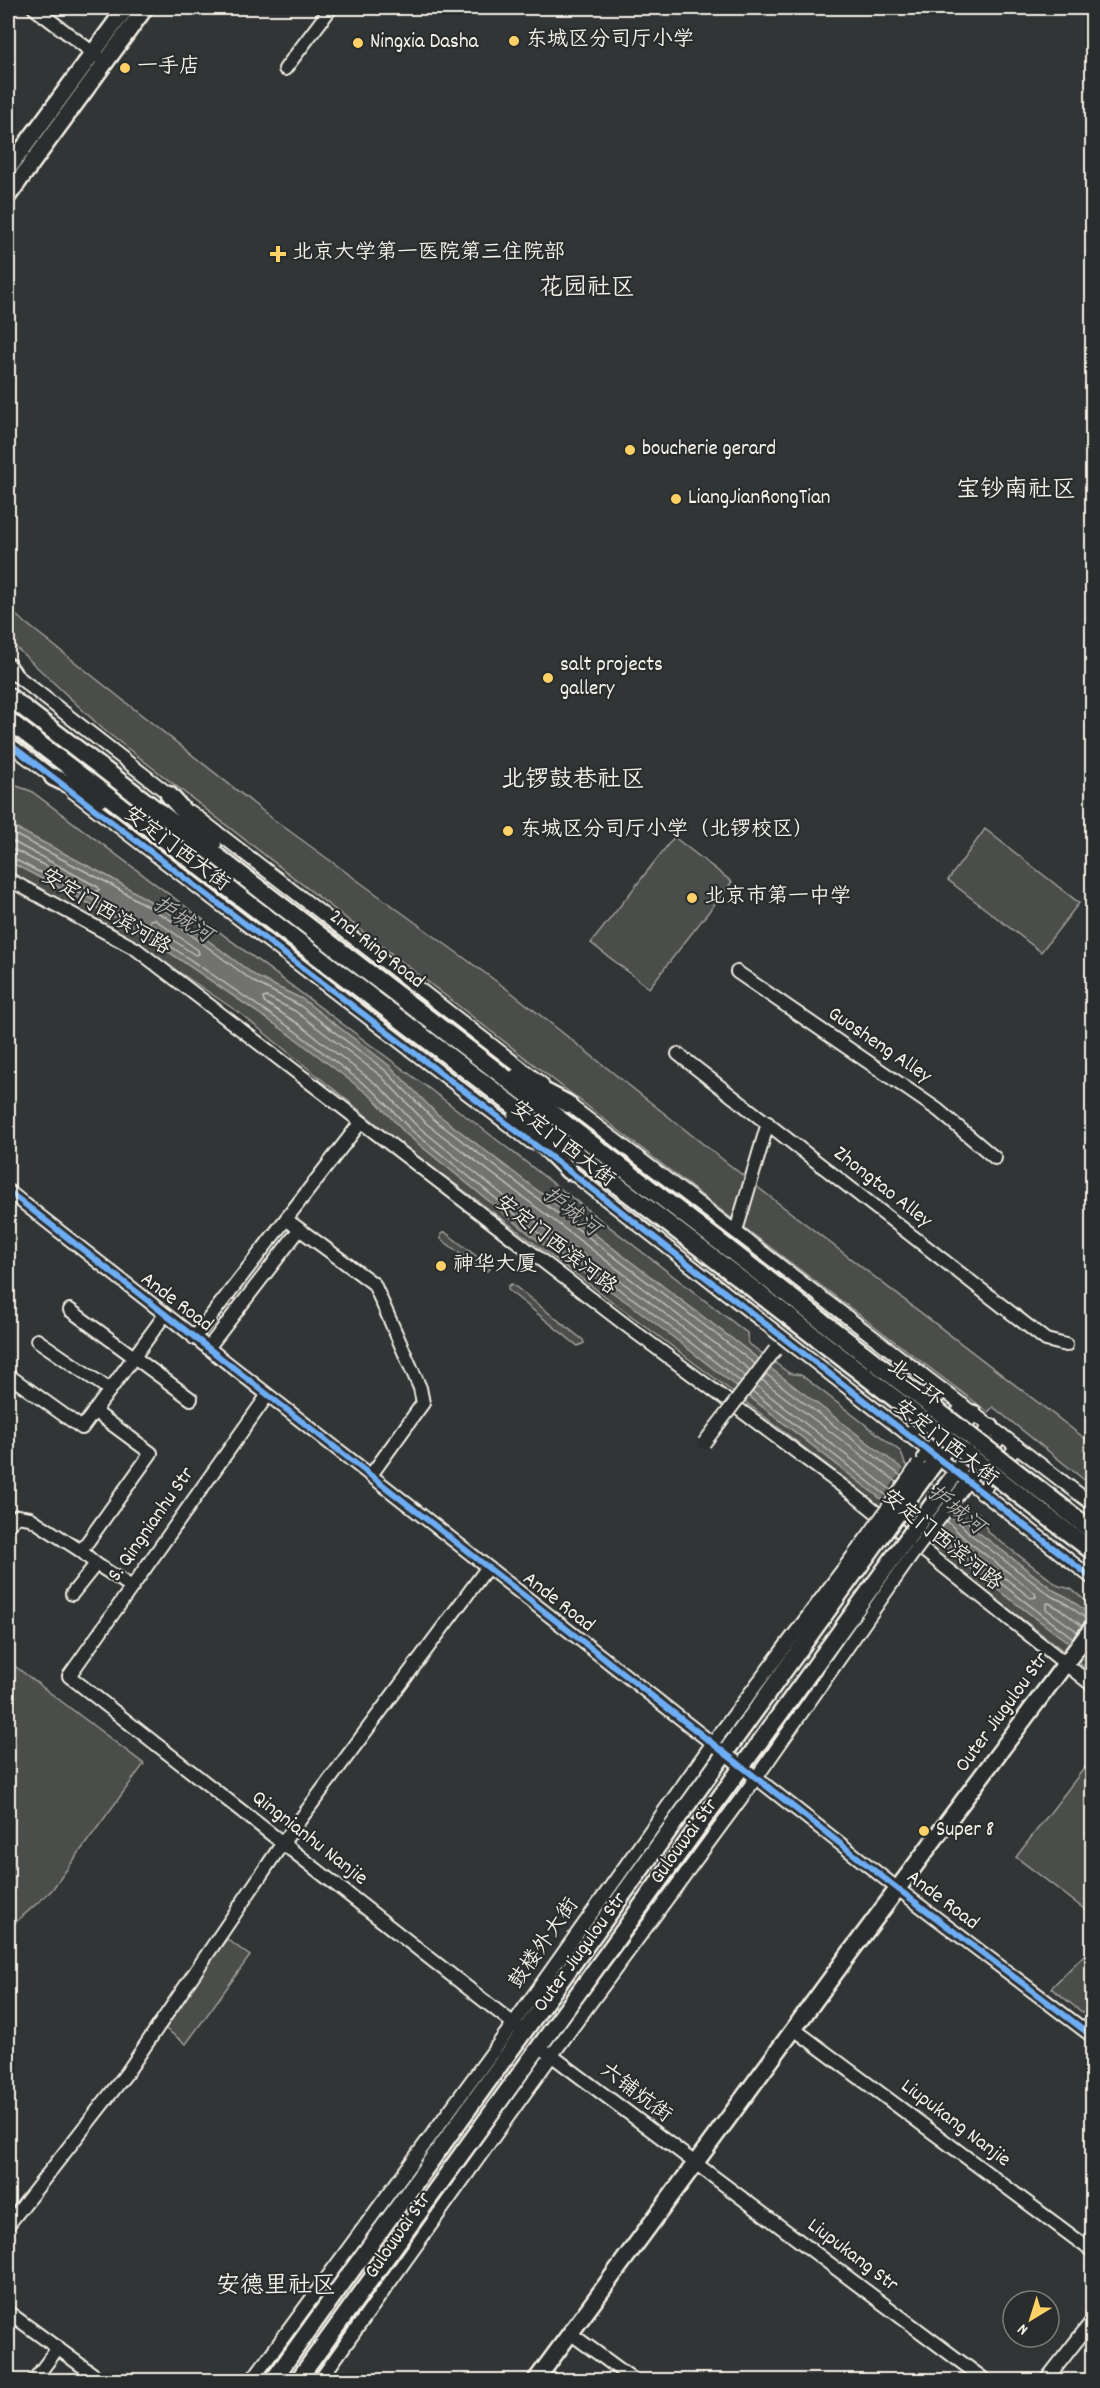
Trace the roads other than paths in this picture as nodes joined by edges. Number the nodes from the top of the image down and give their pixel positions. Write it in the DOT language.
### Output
graph roads {
  1 [pos="34,8"];
  2 [pos="126,8"];
  3 [pos="145,8"];
  4 [pos="331,8"];
  5 [pos="99,57"];
  6 [pos="285,69"];
  7 [pos="8,169"];
  8 [pos="8,196"];
  9 [pos="10,669"];
  10 [pos="8,696"];
  11 [pos="8,720"];
  12 [pos="8,743"];
  13 [pos="53,777"];
  14 [pos="169,795"];
  15 [pos="127,812"];
  16 [pos="239,873"];
  17 [pos="8,879"];
  18 [pos="737,972"];
  19 [pos="678,1054"];
  20 [pos="470,1062"];
  21 [pos="568,1104"];
  22 [pos="361,1122"];
  23 [pos="768,1123"];
  24 [pos="995,1158"];
  25 [pos="569,1171"];
  26 [pos="8,1191"];
  27 [pos="287,1220"];
  28 [pos="299,1230"];
  29 [pos="736,1231"];
  30 [pos="717,1240"];
  31 [pos="70,1310"];
  32 [pos="164,1316"];
  33 [pos="194,1338"];
  34 [pos="783,1339"];
  35 [pos="37,1340"];
  36 [pos="1066,1345"];
  37 [pos="208,1348"];
  38 [pos="134,1357"];
  39 [pos="8,1375"];
  40 [pos="110,1390"];
  41 [pos="943,1390"];
  42 [pos="267,1396"];
  43 [pos="191,1399"];
  44 [pos="968,1409"];
  45 [pos="94,1411"];
  46 [pos="997,1431"];
  47 [pos="908,1436"];
  48 [pos="704,1443"];
  49 [pos="1017,1446"];
  50 [pos="933,1456"];
  51 [pos="371,1475"];
  52 [pos="957,1484"];
  53 [pos="981,1493"];
  54 [pos="1092,1504"];
  55 [pos="8,1526"];
  56 [pos="1092,1531"];
  57 [pos="875,1535"];
  58 [pos="81,1551"];
  59 [pos="1092,1551"];
  60 [pos="904,1555"];
  61 [pos="96,1564"];
  62 [pos="488,1568"];
  63 [pos="1092,1578"];
  64 [pos="132,1587"];
  65 [pos="72,1594"];
  66 [pos="1092,1628"];
  67 [pos="1065,1664"];
  68 [pos="1092,1685"];
  69 [pos="712,1744"];
  70 [pos="726,1754"];
  71 [pos="742,1767"];
  72 [pos="756,1778"];
  73 [pos="282,1844"];
  74 [pos="898,1889"];
  75 [pos="519,2028"];
  76 [pos="794,2029"];
  77 [pos="1092,2036"];
  78 [pos="539,2046"];
  79 [pos="552,2055"];
  80 [pos="696,2163"];
  81 [pos="8,2225"];
  82 [pos="1092,2251"];
  83 [pos="8,2312"];
  84 [pos="1092,2321"];
  85 [pos="570,2333"];
  86 [pos="58,2348"];
  87 [pos="34,2380"];
  88 [pos="101,2380"];
  89 [pos="252,2380"];
  90 [pos="273,2380"];
  91 [pos="298,2380"];
  92 [pos="320,2380"];
  93 [pos="536,2380"];
  94 [pos="634,2380"];
  95 [pos="985,2380"];
  96 [pos="1046,2380"];
  1 -- 5 [label="street"];
  2 -- 5 [label="main road"];
  3 -- 5 [label="main road"];
  4 -- 6 [label="street"];
  5 -- 7 [label="main road"];
  5 -- 8 [label="main road"];
  9 -- 14 [label="street, 安定门西大街"];
  10 -- 16 [label="highway, 2nd. Ring Road"];
  11 -- 15 [label="highway, 2nd. Ring Road"];
  12 -- 13 [label="street, 安定门西大街"];
  13 -- 15 [label="highway"];
  13 -- 25 [label="street, 安定门西大街"];
  14 -- 16 [label="highway"];
  14 -- 21 [label="street, 安定门西大街"];
  15 -- 20 [label="highway, 2nd. Ring Road"];
  16 -- 20 [label="highway, 2nd. Ring Road"];
  17 -- 22 [label="street, 安定门西滨河路"];
  18 -- 24 [label="street, Guosheng Alley"];
  19 -- 23 [label="street, Zhongtao Alley"];
  20 -- 21 [label="highway"];
  20 -- 25 [label="highway"];
  20 -- 30 [label="highway, 2nd. Ring Road"];
  20 -- 59 [label="highway, 北二环, bridge"];
  21 -- 29 [label="street, 安定门西大街"];
  22 -- 27 [label="street"];
  22 -- 67 [label="street, 安定门西滨河路"];
  23 -- 29 [label="street"];
  23 -- 36 [label="street, Zhongtao Alley"];
  25 -- 34 [label="street, 安定门西大街"];
  26 -- 32 [label="street, Ande Road"];
  27 -- 28 [label="street"];
  27 -- 33 [label="street"];
  28 -- 37 [label="street"];
  28 -- 51 [label="street"];
  29 -- 41 [label="street, 安定门西大街"];
  30 -- 56 [label="highway, 北二环, bridge"];
  31 -- 38 [label="street"];
  32 -- 33 [label="street, Ande Road"];
  32 -- 38 [label="street"];
  33 -- 37 [label="street, Ande Road"];
  34 -- 47 [label="street, 安定门西大街"];
  34 -- 48 [label="street, bridge"];
  35 -- 40 [label="street"];
  37 -- 42 [label="street, Ande Road"];
  38 -- 40 [label="street"];
  38 -- 43 [label="street"];
  39 -- 45 [label="street"];
  40 -- 45 [label="street"];
  41 -- 44 [label="street, 安定门西大街"];
  41 -- 47 [label="street"];
  42 -- 51 [label="street, Ande Road"];
  42 -- 64 [label="street, S. Qingnianhu Str"];
  44 -- 46 [label="street, 安定门西大街"];
  44 -- 50 [label="main road"];
  45 -- 58 [label="street"];
  46 -- 49 [label="street, 安定门西大街"];
  46 -- 52 [label="main road"];
  47 -- 50 [label="street, 安定门西大街"];
  49 -- 53 [label="street"];
  49 -- 54 [label="street, 安定门西大街"];
  50 -- 52 [label="street, 安定门西大街"];
  50 -- 57 [label="main road, bridge"];
  51 -- 62 [label="street, Ande Road"];
  52 -- 53 [label="street, 安定门西大街"];
  52 -- 60 [label="main road, bridge"];
  53 -- 63 [label="street, 安定门西大街"];
  55 -- 58 [label="street"];
  57 -- 69 [label="street, 鼓楼外大街"];
  57 -- 70 [label="main road, 鼓楼外大街"];
  58 -- 61 [label="street"];
  60 -- 71 [label="main road, Outer Jiugulou Str"];
  60 -- 72 [label="street, Gulouwai Str"];
  61 -- 64 [label="street"];
  61 -- 65 [label="street"];
  62 -- 69 [label="street, Ande Road"];
  62 -- 73 [label="street"];
  64 -- 73 [label="street, Qingnianhu Nanjie"];
  66 -- 67 [label="main road, Outer Jiugulou Str"];
  67 -- 68 [label="street, 安定门西滨河路"];
  67 -- 74 [label="main road, Outer Jiugulou Str"];
  69 -- 70 [label="street, Ande Road"];
  69 -- 75 [label="street, 鼓楼外大街"];
  70 -- 71 [label="street, Ande Road"];
  70 -- 75 [label="main road, 鼓楼外大街"];
  71 -- 72 [label="street, Ande Road"];
  71 -- 78 [label="main road, Outer Jiugulou Str"];
  72 -- 74 [label="street, Ande Road"];
  72 -- 79 [label="street, Gulouwai Str"];
  73 -- 75 [label="street, Qingnianhu Nanjie"];
  73 -- 81 [label="street"];
  74 -- 76 [label="main road, Outer Jiugulou Str"];
  74 -- 77 [label="street, Ande Road"];
  75 -- 89 [label="street, 鼓楼外大街"];
  75 -- 90 [label="main road, 鼓楼外大街"];
  76 -- 80 [label="main road, Outer Jiugulou Str"];
  76 -- 82 [label="street, Liupukang Nanjie"];
  78 -- 79 [label="street, 六铺炕街"];
  78 -- 91 [label="main road, Outer Jiugulou Str"];
  79 -- 80 [label="street, 六铺炕街"];
  79 -- 92 [label="street, Gulouwai Str"];
  80 -- 85 [label="main road, Outer Jiugulou Str"];
  80 -- 95 [label="street, Liupukang Str"];
  83 -- 86 [label="street"];
  84 -- 96 [label="street"];
  85 -- 93 [label="main road, Outer Jiugulou Str"];
  85 -- 94 [label="street"];
  86 -- 87 [label="street"];
  86 -- 88 [label="street"];
}
